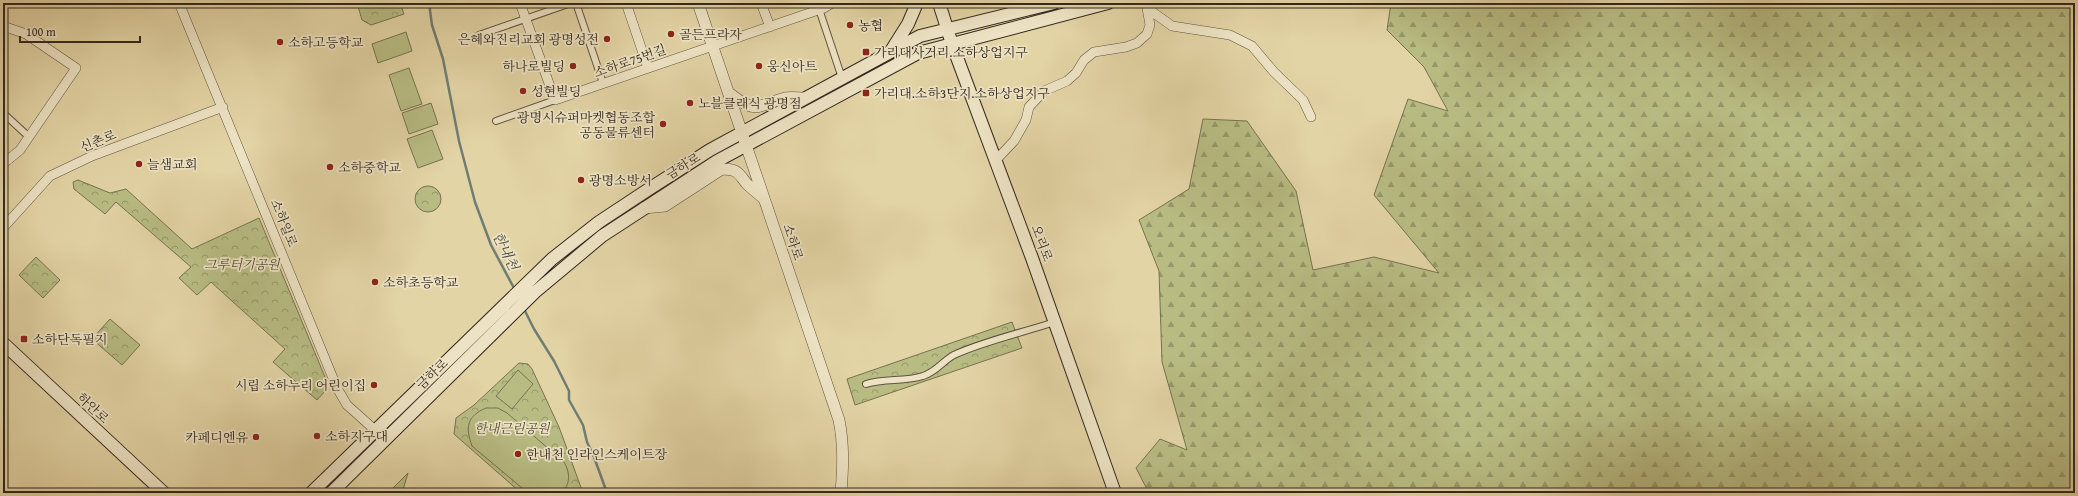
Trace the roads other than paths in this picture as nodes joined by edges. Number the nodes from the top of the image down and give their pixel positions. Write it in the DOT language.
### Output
graph roads {
  1 [pos="179,3"];
  2 [pos="520,3"];
  3 [pos="571,3"];
  4 [pos="576,3"];
  5 [pos="626,3"];
  6 [pos="698,3"];
  7 [pos="761,3"];
  8 [pos="832,3"];
  9 [pos="917,3"];
  10 [pos="939,3"];
  11 [pos="1054,3"];
  12 [pos="1108,3"];
  13 [pos="818,6"];
  14 [pos="1145,6"];
  15 [pos="526,19"];
  16 [pos="3,26"];
  17 [pos="770,27"];
  18 [pos="947,30"];
  19 [pos="479,35"];
  20 [pos="952,44"];
  21 [pos="713,46"];
  22 [pos="890,52"];
  23 [pos="648,68"];
  24 [pos="842,78"];
  25 [pos="603,83"];
  26 [pos="729,93"];
  27 [pos="804,98"];
  28 [pos="554,100"];
  29 [pos="223,107"];
  30 [pos="3,114"];
  31 [pos="1311,117"];
  32 [pos="496,121"];
  33 [pos="742,132"];
  34 [pos="28,136"];
  35 [pos="746,145"];
  36 [pos="996,160"];
  37 [pos="3,164"];
  38 [pos="764,199"];
  39 [pos="643,208"];
  40 [pos="3,228"];
  41 [pos="1055,322"];
  42 [pos="3,343"];
  43 [pos="866,384"];
  44 [pos="375,430"];
  45 [pos="385,439"];
  46 [pos="164,493"];
  47 [pos="311,493"];
  48 [pos="331,493"];
  49 [pos="841,493"];
  50 [pos="1115,493"];
  1 -- 29 [label="street, 소하일로"];
  2 -- 15 [label="street"];
  3 -- 15 [label="street"];
  4 -- 25 [label="street"];
  5 -- 23 [label="street"];
  6 -- 21 [label="street, 소하로"];
  7 -- 17 [label="street"];
  8 -- 13 [label="street, 소하로75번길"];
  9 -- 22 [label="main road"];
  10 -- 18 [label="main road, 오리로"];
  11 -- 18 [label="main road, 금하로"];
  12 -- 20 [label="main road, 금하로"];
  13 -- 17 [label="street, 소하로75번길"];
  13 -- 24 [label="street"];
  14 -- 31 [label="street"];
  14 -- 36 [label="street"];
  15 -- 19 [label="street"];
  15 -- 28 [label="street"];
  16 -- 34 [label="street"];
  17 -- 21 [label="street, 소하로75번길"];
  18 -- 20 [label="main road, 오리로"];
  18 -- 22 [label="main road, 금하로"];
  20 -- 35 [label="main road, 금하로"];
  20 -- 36 [label="main road, 오리로"];
  21 -- 23 [label="street, 소하로75번길"];
  21 -- 26 [label="street, 소하로"];
  22 -- 24 [label="main road, 금하로"];
  23 -- 25 [label="street, 소하로75번길"];
  24 -- 27 [label="main road, 금하로"];
  25 -- 28 [label="street, 소하로75번길"];
  26 -- 27 [label="street"];
  26 -- 33 [label="street, 소하로"];
  27 -- 33 [label="main road, 금하로"];
  28 -- 32 [label="street"];
  29 -- 40 [label="street, 신촌로"];
  29 -- 44 [label="street, 소하일로"];
  30 -- 34 [label="street"];
  33 -- 35 [label="street, 소하로"];
  33 -- 44 [label="main road, 금하로"];
  34 -- 37 [label="street"];
  35 -- 38 [label="street, 소하로"];
  35 -- 39 [label="main road, 금하로"];
  36 -- 41 [label="main road, 오리로"];
  38 -- 39 [label="street"];
  38 -- 49 [label="street, 소하로"];
  39 -- 45 [label="main road, 금하로"];
  41 -- 43 [label="street"];
  41 -- 50 [label="main road, 오리로"];
  42 -- 46 [label="main road, 하안로"];
  44 -- 45 [label="street, 소하일로"];
  44 -- 47 [label="main road, 금하로"];
  45 -- 48 [label="main road, 금하로"];
}
